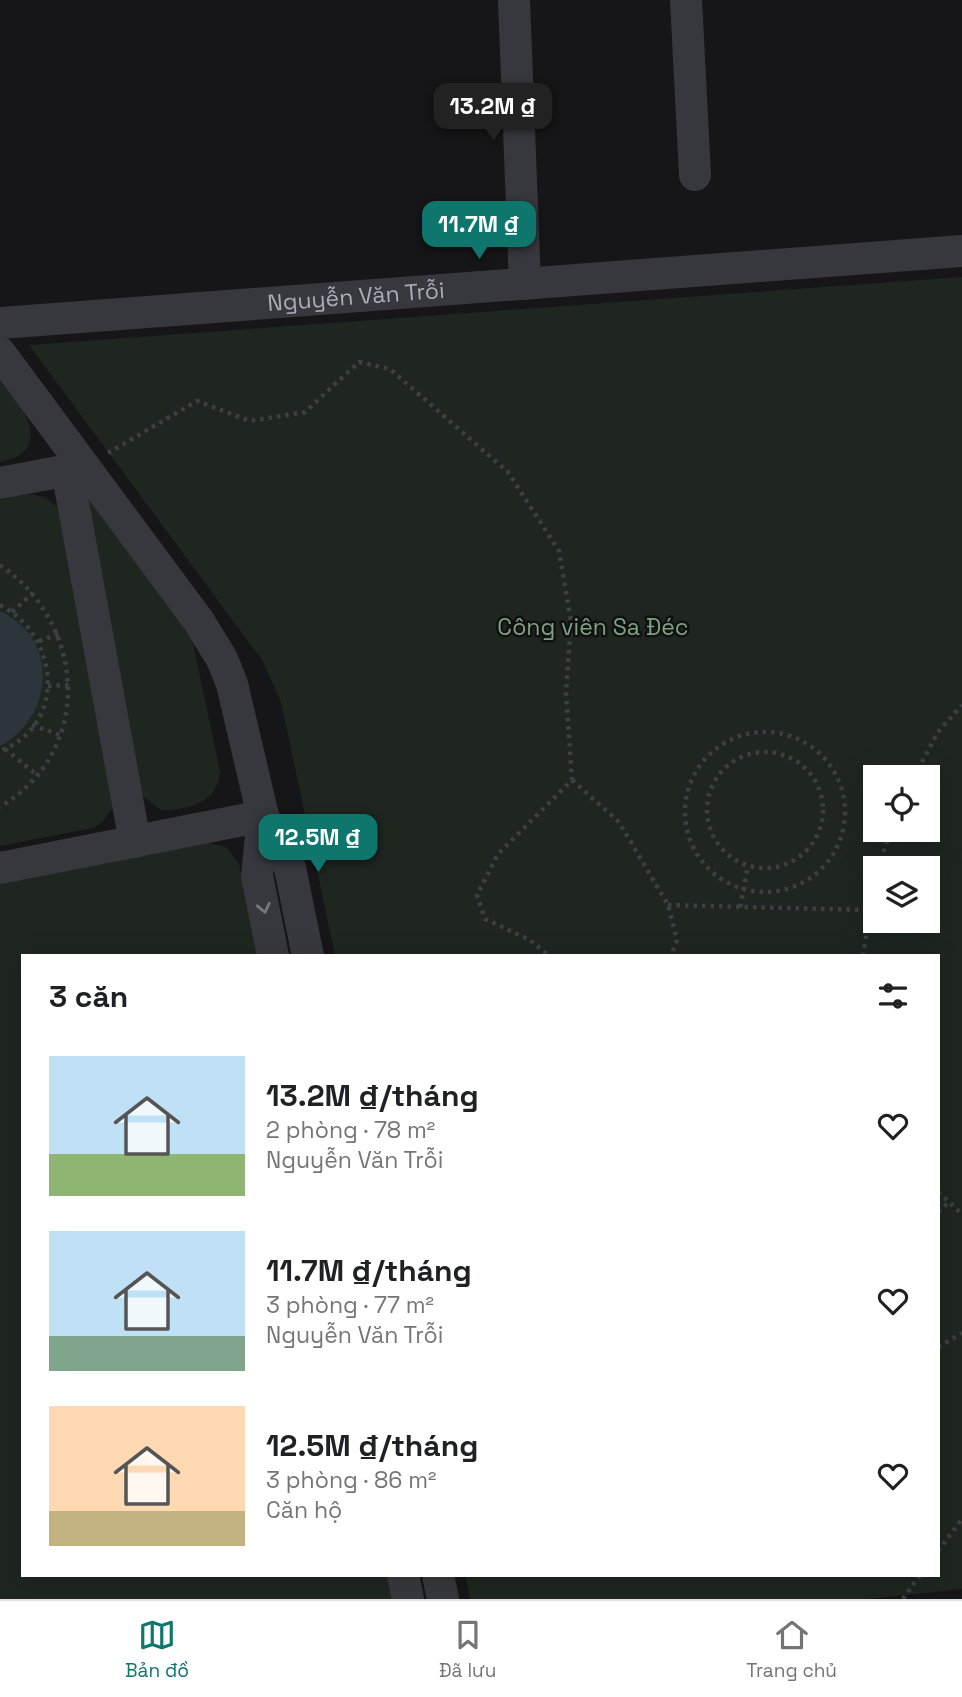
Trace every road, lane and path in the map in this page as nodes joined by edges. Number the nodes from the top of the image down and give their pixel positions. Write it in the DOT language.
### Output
graph roads {
  1 [pos="514,0"];
  2 [pos="686,0"];
  3 [pos="695,175"];
  4 [pos="962,251"];
  5 [pos="525,284"];
  6 [pos="0,323"];
  7 [pos="0,353"];
  8 [pos="75,468"];
  9 [pos="0,483"];
  10 [pos="0,565"];
  11 [pos="33,593"];
  12 [pos="0,606"];
  13 [pos="12,612"];
  14 [pos="59,634"];
  15 [pos="38,641"];
  16 [pos="69,685"];
  17 [pos="48,686"];
  18 [pos="962,705"];
  19 [pos="32,725"];
  20 [pos="60,734"];
  21 [pos="3,750"];
  22 [pos="920,765"];
  23 [pos="37,775"];
  24 [pos="572,780"];
  25 [pos="1,804"];
  26 [pos="262,816"];
  27 [pos="135,842"];
  28 [pos="748,866"];
  29 [pos="0,868"];
  30 [pos="744,889"];
  31 [pos="668,905"];
  32 [pos="740,907"];
  33 [pos="863,911"];
  34 [pos="866,933"];
  35 [pos="274,954"];
  36 [pos="308,954"];
  37 [pos="548,954"];
  38 [pos="672,954"];
  39 [pos="863,954"];
  40 [pos="940,1194"];
  41 [pos="948,1202"];
  42 [pos="940,1210"];
  43 [pos="962,1214"];
  44 [pos="962,1333"];
  45 [pos="940,1347"];
  46 [pos="962,1519"];
  47 [pos="940,1548"];
  48 [pos="403,1577"];
  49 [pos="438,1577"];
  50 [pos="918,1577"];
  51 [pos="408,1599"];
  52 [pos="443,1599"];
  53 [pos="902,1599"];
  1 -- 5 [label="street"];
  2 -- 3 [label="street"];
  4 -- 5 [label="street, Nguyễn Văn Trỗi"];
  5 -- 6 [label="street, Nguyễn Văn Trỗi"];
  7 -- 8 [label="street"];
  8 -- 9 [label="street"];
  8 -- 24 [label="path"];
  8 -- 26 [label="street"];
  8 -- 27 [label="street"];
  10 -- 11 [label="path"];
  11 -- 13 [label="path"];
  11 -- 14 [label="path"];
  12 -- 13 [label="path"];
  13 -- 15 [label="path"];
  14 -- 15 [label="path"];
  14 -- 16 [label="path"];
  15 -- 17 [label="path"];
  16 -- 17 [label="path"];
  16 -- 20 [label="path"];
  17 -- 19 [label="path"];
  18 -- 22 [label="path"];
  19 -- 20 [label="path"];
  19 -- 21 [label="path"];
  20 -- 23 [label="path"];
  21 -- 23 [label="path"];
  23 -- 25 [label="path"];
  24 -- 31 [label="path"];
  24 -- 37 [label="path"];
  26 -- 27 [label="street"];
  26 -- 35 [label="street, one-way"];
  26 -- 36 [label="street"];
  27 -- 29 [label="street"];
  28 -- 28 [label="path"];
  28 -- 30 [label="path"];
  30 -- 30 [label="path"];
  30 -- 32 [label="path"];
  31 -- 32 [label="path"];
  31 -- 38 [label="path"];
  32 -- 33 [label="path"];
  34 -- 39 [label="path"];
  40 -- 41 [label="path"];
  41 -- 42 [label="path"];
  41 -- 43 [label="path"];
  44 -- 45 [label="path"];
  46 -- 47 [label="path"];
  48 -- 51 [label="street"];
  49 -- 52 [label="street"];
  50 -- 53 [label="path"];
}
